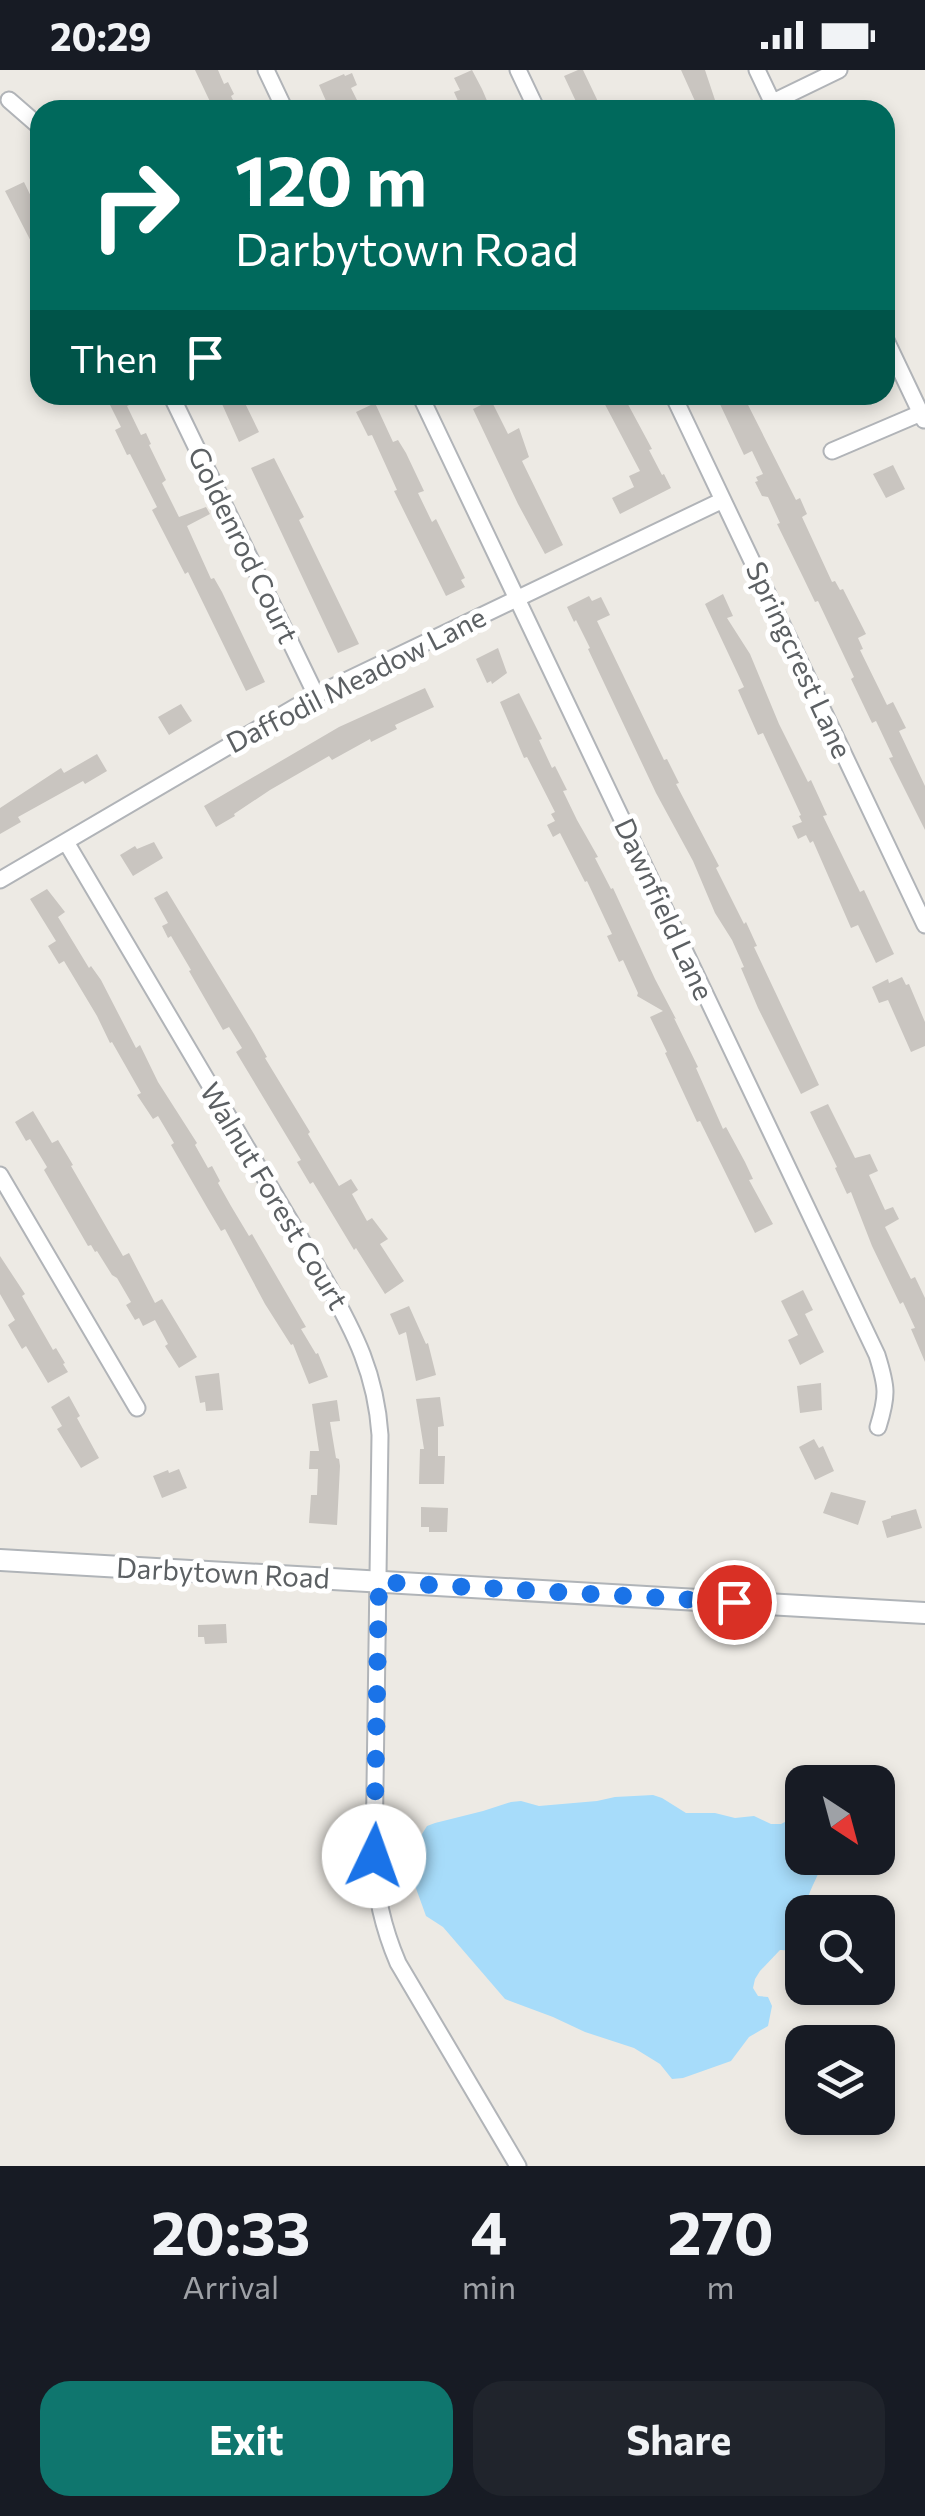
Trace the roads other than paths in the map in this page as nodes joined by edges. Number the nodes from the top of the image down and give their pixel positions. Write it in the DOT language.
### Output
graph roads {
  1 [pos="266,70"];
  2 [pos="518,70"];
  3 [pos="757,70"];
  4 [pos="838,70"];
  5 [pos="10,100"];
  6 [pos="280,100"];
  7 [pos="532,100"];
  8 [pos="771,100"];
  9 [pos="785,100"];
  10 [pos="30,118"];
  11 [pos="895,359"];
  12 [pos="176,405"];
  13 [pos="425,405"];
  14 [pos="678,405"];
  15 [pos="923,418"];
  16 [pos="832,451"];
  17 [pos="723,500"];
  18 [pos="517,599"];
  19 [pos="316,695"];
  20 [pos="66,842"];
  21 [pos="0,880"];
  22 [pos="925,924"];
  23 [pos="0,1175"];
  24 [pos="137,1408"];
  25 [pos="878,1427"];
  26 [pos="0,1560"];
  27 [pos="379,1582"];
  28 [pos="925,1613"];
  29 [pos="518,2166"];
  1 -- 6 [label="street"];
  2 -- 7 [label="street"];
  3 -- 8 [label="street"];
  4 -- 9 [label="street"];
  5 -- 10 [label="street"];
  11 -- 15 [label="street"];
  12 -- 19 [label="street, Goldenrod Court"];
  13 -- 18 [label="street, Dawnfield Lane"];
  14 -- 17 [label="street, Springcrest Lane"];
  15 -- 16 [label="street"];
  17 -- 18 [label="street, Daffodil Meadow Lane"];
  17 -- 22 [label="street, Springcrest Lane"];
  18 -- 19 [label="street, Daffodil Meadow Lane"];
  18 -- 25 [label="street, Dawnfield Lane"];
  19 -- 20 [label="street, Daffodil Meadow Lane"];
  20 -- 21 [label="street, Daffodil Meadow Lane"];
  20 -- 27 [label="street, Walnut Forest Court"];
  23 -- 24 [label="street"];
  26 -- 27 [label="main road, Darbytown Road"];
  27 -- 28 [label="main road, Darbytown Road"];
  27 -- 29 [label="street, Walnut Forest Court"];
}
